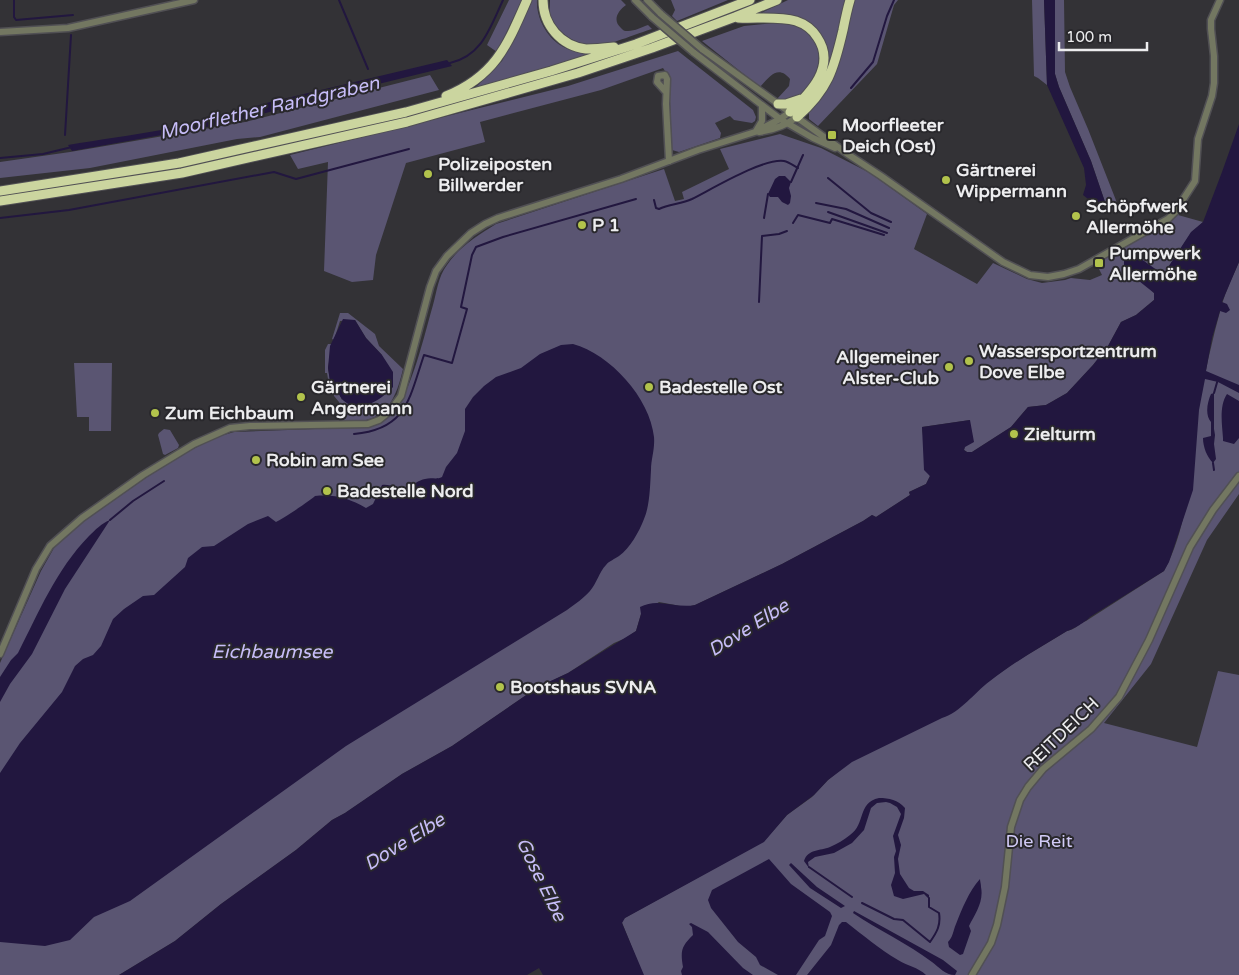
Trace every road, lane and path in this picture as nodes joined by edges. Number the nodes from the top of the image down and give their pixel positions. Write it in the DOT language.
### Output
graph roads {
  1 [pos="194,0"];
  2 [pos="527,0"];
  3 [pos="543,0"];
  4 [pos="635,0"];
  5 [pos="647,0"];
  6 [pos="750,0"];
  7 [pos="777,0"];
  8 [pos="850,0"];
  9 [pos="1220,0"];
  10 [pos="735,17"];
  11 [pos="0,32"];
  12 [pos="636,44"];
  13 [pos="666,92"];
  14 [pos="806,96"];
  15 [pos="778,104"];
  16 [pos="762,106"];
  17 [pos="406,112"];
  18 [pos="793,115"];
  19 [pos="780,119"];
  20 [pos="788,124"];
  21 [pos="755,132"];
  22 [pos="849,155"];
  23 [pos="669,161"];
  24 [pos="0,191"];
  25 [pos="0,201"];
  26 [pos="1239,476"];
  27 [pos="0,654"];
  28 [pos="972,975"];
  1 -- 11 [label="street"];
  2 -- 17 [label="highway"];
  3 -- 12 [label="highway"];
  4 -- 16 [label="street, bridge"];
  5 -- 15 [label="street, bridge"];
  6 -- 12 [label="highway"];
  7 -- 10 [label="highway"];
  8 -- 18 [label="highway"];
  9 -- 22 [label="street"];
  10 -- 14 [label="highway"];
  10 -- 25 [label="highway"];
  12 -- 17 [label="highway"];
  13 -- 23 [label="street"];
  14 -- 15 [label="highway"];
  14 -- 18 [label="highway"];
  15 -- 18 [label="street"];
  16 -- 19 [label="street"];
  16 -- 21 [label="street"];
  17 -- 24 [label="highway"];
  18 -- 19 [label="street"];
  18 -- 20 [label="street"];
  18 -- 22 [label="street"];
  19 -- 20 [label="street"];
  19 -- 21 [label="street"];
  20 -- 21 [label="street"];
  20 -- 22 [label="street"];
  21 -- 23 [label="street"];
  23 -- 27 [label="street"];
  26 -- 28 [label="street, REITDEICH"];
}
